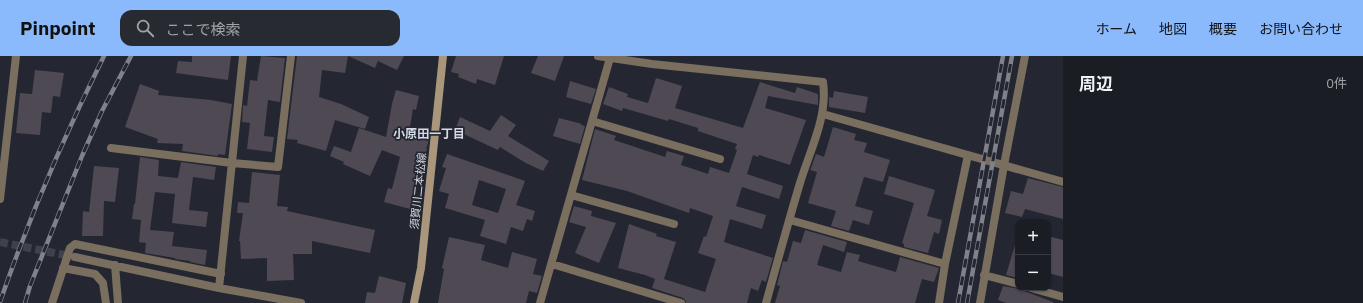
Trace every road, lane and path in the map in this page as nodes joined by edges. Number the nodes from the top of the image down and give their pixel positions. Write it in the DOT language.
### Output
graph roads {
  1 [pos="16,56"];
  2 [pos="243,56"];
  3 [pos="292,56"];
  4 [pos="443,56"];
  5 [pos="598,56"];
  6 [pos="1025,56"];
  7 [pos="610,58"];
  8 [pos="822,114"];
  9 [pos="592,121"];
  10 [pos="4,137"];
  11 [pos="111,148"];
  12 [pos="968,155"];
  13 [pos="720,159"];
  14 [pos="232,163"];
  15 [pos="1004,165"];
  16 [pos="1063,182"];
  17 [pos="571,195"];
  18 [pos="0,199"];
  19 [pos="790,220"];
  20 [pos="674,224"];
  21 [pos="75,257"];
  22 [pos="552,264"];
  23 [pos="945,264"];
  24 [pos="114,265"];
  25 [pos="63,268"];
  26 [pos="221,274"];
  27 [pos="984,275"];
  28 [pos="1015,283"];
  29 [pos="219,288"];
  30 [pos="1042,291"];
  31 [pos="1063,297"];
  32 [pos="52,303"];
  33 [pos="106,303"];
  34 [pos="118,303"];
  35 [pos="301,303"];
  36 [pos="414,303"];
  37 [pos="540,303"];
  38 [pos="681,303"];
  39 [pos="766,303"];
  40 [pos="940,303"];
  41 [pos="980,303"];
  1 -- 10 [label="street"];
  2 -- 14 [label="street"];
  3 -- 14 [label="street"];
  4 -- 36 [label="main road, 須賀川二本松線"];
  5 -- 7 [label="street"];
  6 -- 15 [label="street"];
  7 -- 8 [label="street"];
  7 -- 9 [label="street"];
  8 -- 12 [label="street"];
  8 -- 19 [label="street"];
  9 -- 13 [label="street"];
  9 -- 17 [label="street"];
  10 -- 18 [label="street"];
  11 -- 14 [label="street"];
  12 -- 15 [label="street"];
  12 -- 23 [label="street"];
  14 -- 26 [label="street"];
  15 -- 16 [label="street"];
  15 -- 27 [label="street"];
  17 -- 20 [label="street"];
  17 -- 22 [label="street"];
  19 -- 23 [label="street"];
  19 -- 39 [label="street"];
  21 -- 24 [label="street"];
  22 -- 37 [label="street"];
  22 -- 38 [label="street"];
  23 -- 40 [label="street"];
  24 -- 29 [label="street"];
  24 -- 34 [label="street"];
  25 -- 26 [label="street"];
  25 -- 32 [label="street"];
  25 -- 33 [label="street"];
  26 -- 29 [label="street"];
  27 -- 28 [label="street"];
  27 -- 41 [label="street"];
  29 -- 35 [label="street"];
  30 -- 31 [label="street"];
}
